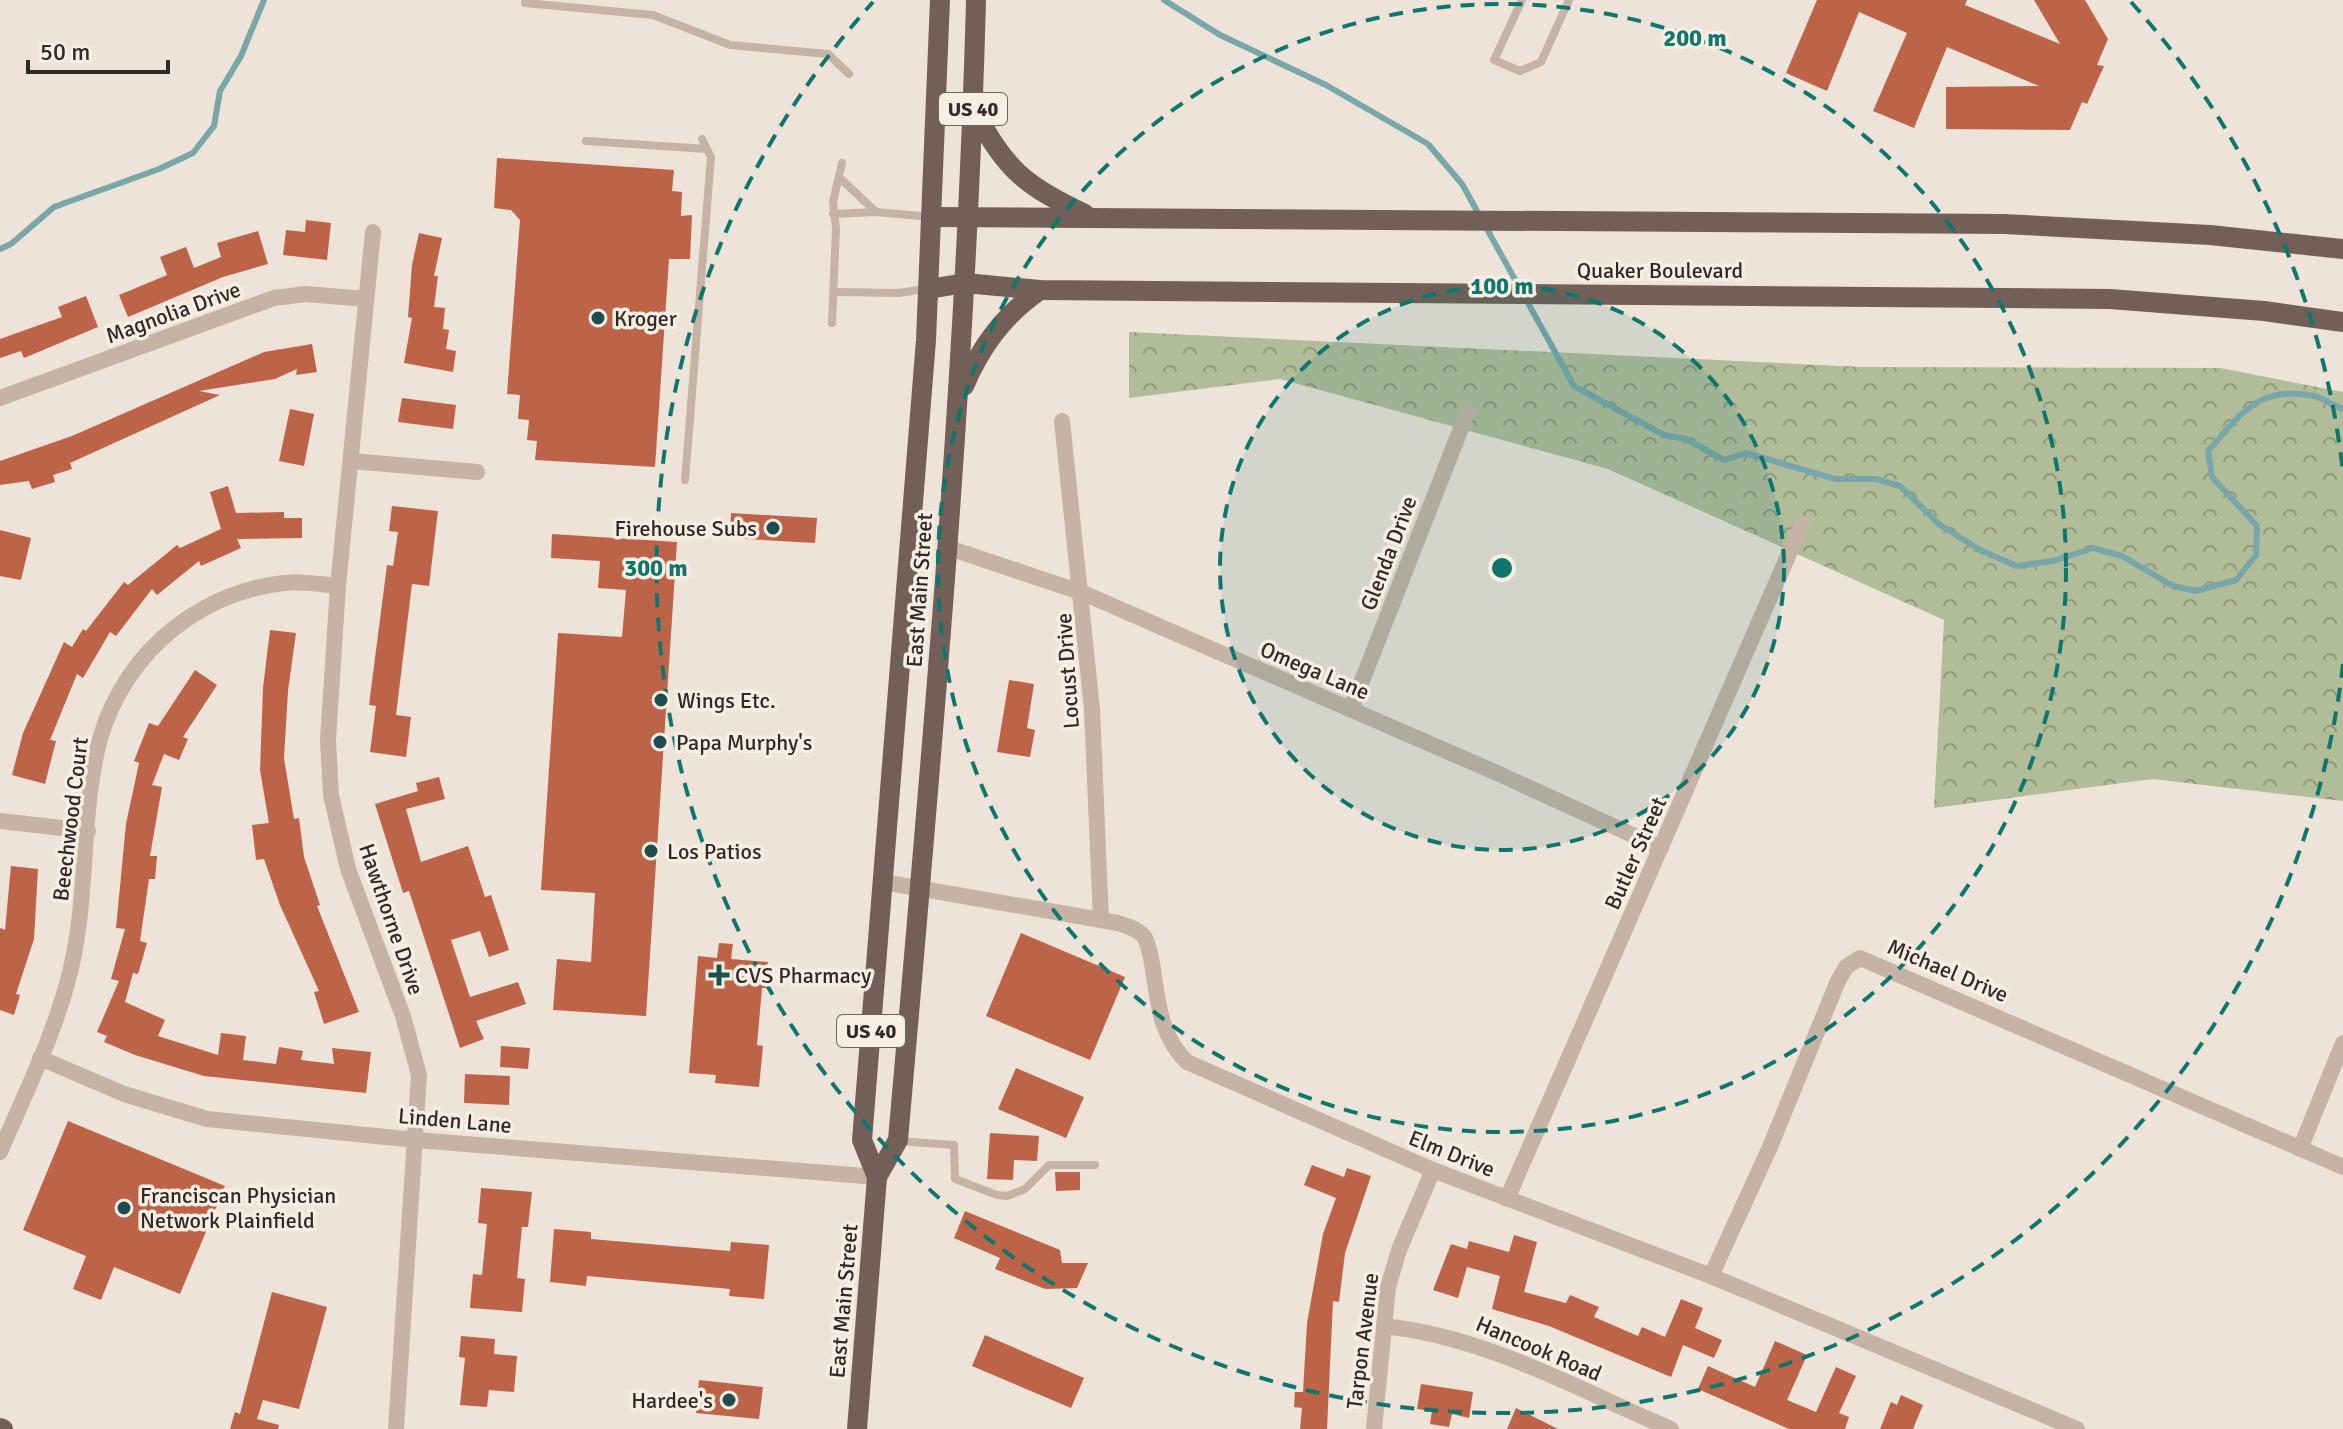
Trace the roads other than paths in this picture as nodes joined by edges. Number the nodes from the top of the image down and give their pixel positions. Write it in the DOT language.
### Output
graph roads {
  1 [pos="940,0"];
  2 [pos="976,0"];
  3 [pos="1522,0"];
  4 [pos="1569,0"];
  5 [pos="525,3"];
  6 [pos="849,74"];
  7 [pos="973,108"];
  8 [pos="702,139"];
  9 [pos="586,141"];
  10 [pos="707,149"];
  11 [pos="842,163"];
  12 [pos="841,179"];
  13 [pos="876,212"];
  14 [pos="833,214"];
  15 [pos="933,217"];
  16 [pos="1093,217"];
  17 [pos="969,218"];
  18 [pos="373,232"];
  19 [pos="2343,249"];
  20 [pos="965,283"];
  21 [pos="929,289"];
  22 [pos="1040,290"];
  23 [pos="835,292"];
  24 [pos="366,299"];
  25 [pos="2343,322"];
  26 [pos="832,323"];
  27 [pos="0,398"];
  28 [pos="957,405"];
  29 [pos="1467,413"];
  30 [pos="1062,421"];
  31 [pos="352,461"];
  32 [pos="477,472"];
  33 [pos="685,480"];
  34 [pos="1802,524"];
  35 [pos="946,547"];
  36 [pos="338,586"];
  37 [pos="1083,593"];
  38 [pos="1351,709"];
  39 [pos="0,821"];
  40 [pos="88,831"];
  41 [pos="1661,848"];
  42 [pos="883,882"];
  43 [pos="920,888"];
  44 [pos="1101,920"];
  45 [pos="2343,1043"];
  46 [pos="40,1058"];
  47 [pos="416,1140"];
  48 [pos="898,1140"];
  49 [pos="2300,1149"];
  50 [pos="0,1152"];
  51 [pos="1095,1165"];
  52 [pos="2343,1167"];
  53 [pos="1433,1170"];
  54 [pos="877,1177"];
  55 [pos="1507,1199"];
  56 [pos="1711,1276"];
  57 [pos="1384,1326"];
  58 [pos="1663,1427"];
  59 [pos="396,1429"];
  60 [pos="857,1429"];
  61 [pos="1374,1429"];
  62 [pos="2077,1429"];
  1 -- 15 [label="main road, East Main Street / US 40"];
  2 -- 7 [label="main road, East Main Street / US 40"];
  3 -- 4 [label="lane"];
  5 -- 6 [label="lane"];
  7 -- 16 [label="main road"];
  7 -- 17 [label="main road, East Main Street / US 40"];
  8 -- 10 [label="lane"];
  9 -- 10 [label="lane"];
  10 -- 33 [label="lane"];
  11 -- 12 [label="lane"];
  12 -- 13 [label="lane"];
  12 -- 14 [label="lane"];
  13 -- 14 [label="lane"];
  13 -- 15 [label="lane"];
  14 -- 23 [label="lane"];
  15 -- 17 [label="main road"];
  15 -- 21 [label="main road, East Main Street / US 40"];
  16 -- 17 [label="main road"];
  16 -- 19 [label="main road"];
  17 -- 20 [label="main road, East Main Street / US 40"];
  18 -- 24 [label="street, Hawthorne Drive"];
  20 -- 21 [label="main road, Quaker Boulevard"];
  20 -- 22 [label="main road, Quaker Boulevard"];
  20 -- 28 [label="main road, East Main Street / US 40"];
  21 -- 23 [label="lane"];
  21 -- 42 [label="main road, East Main Street / US 40"];
  22 -- 25 [label="main road, Quaker Boulevard"];
  22 -- 28 [label="main road"];
  23 -- 26 [label="lane"];
  24 -- 27 [label="street, Magnolia Drive"];
  24 -- 31 [label="street, Hawthorne Drive"];
  28 -- 35 [label="main road, East Main Street / US 40"];
  29 -- 38 [label="street, Glenda Drive"];
  30 -- 37 [label="street, Locust Drive"];
  31 -- 32 [label="street"];
  31 -- 36 [label="street, Hawthorne Drive"];
  34 -- 41 [label="street, Butler Street"];
  35 -- 37 [label="street, Omega Lane"];
  35 -- 43 [label="main road, East Main Street / US 40"];
  36 -- 40 [label="street, Beechwood Court"];
  36 -- 47 [label="street, Hawthorne Drive"];
  37 -- 38 [label="street, Omega Lane"];
  37 -- 44 [label="street, Locust Drive"];
  38 -- 41 [label="street, Omega Lane"];
  39 -- 40 [label="street"];
  40 -- 46 [label="street, Beechwood Court"];
  41 -- 55 [label="street, Butler Street"];
  42 -- 43 [label="street, Elm Drive"];
  42 -- 54 [label="main road, East Main Street / US 40"];
  43 -- 44 [label="street, Elm Drive"];
  43 -- 48 [label="main road, East Main Street / US 40"];
  44 -- 53 [label="street, Elm Drive"];
  45 -- 49 [label="street"];
  46 -- 47 [label="street, Linden Lane"];
  46 -- 50 [label="street, Beechwood Court"];
  47 -- 54 [label="street, Linden Lane"];
  47 -- 59 [label="street, Hawthorne Drive"];
  48 -- 51 [label="lane"];
  48 -- 54 [label="main road, East Main Street / US 40"];
  49 -- 52 [label="street, Michael Drive"];
  49 -- 56 [label="street, Michael Drive"];
  53 -- 55 [label="street, Elm Drive"];
  53 -- 57 [label="street, Tarpon Avenue"];
  54 -- 60 [label="main road, East Main Street / US 40"];
  55 -- 56 [label="street, Elm Drive"];
  56 -- 62 [label="street, Elm Drive"];
  57 -- 58 [label="street, Hancook Road"];
  57 -- 61 [label="street, Tarpon Avenue"];
}
